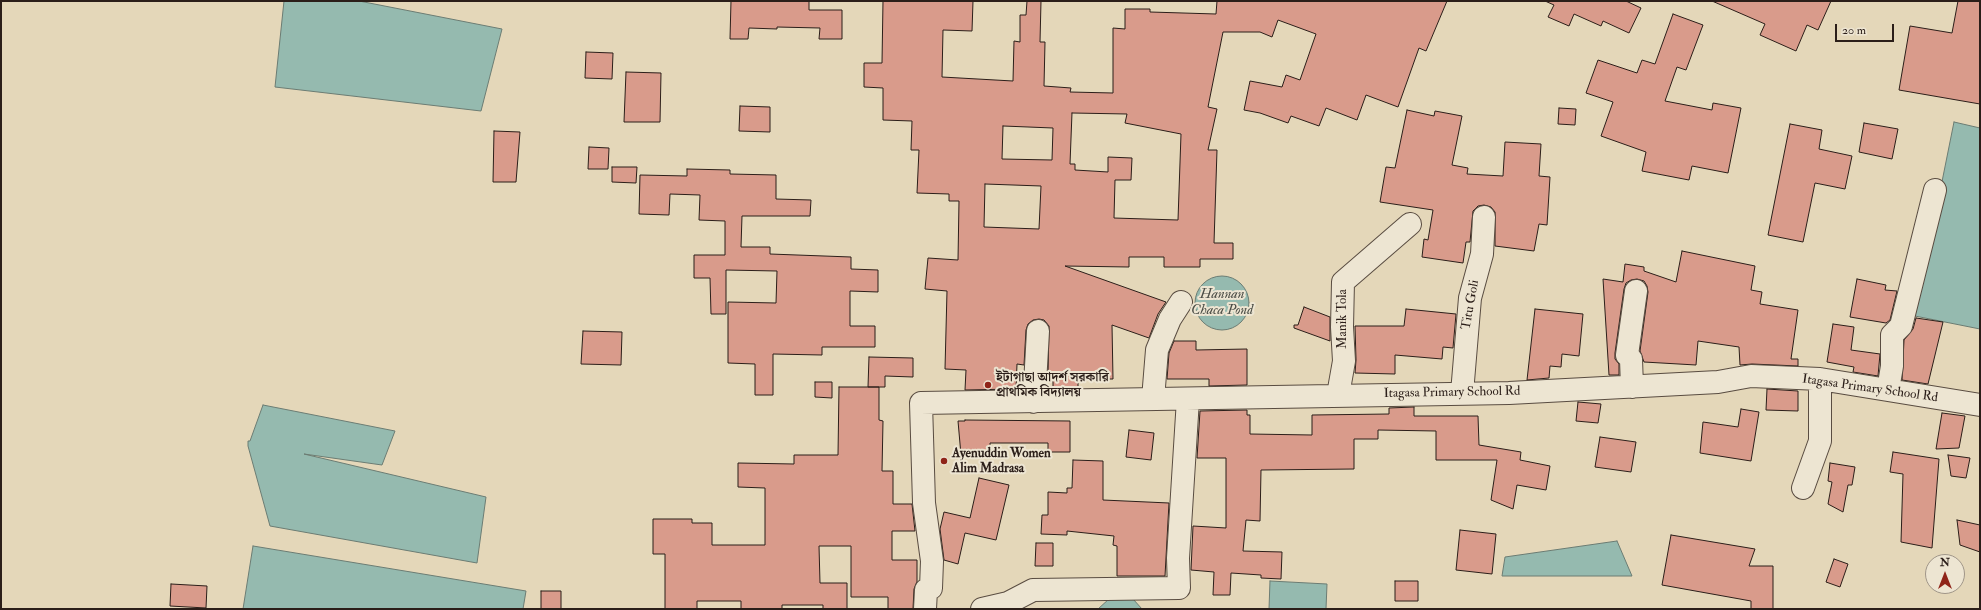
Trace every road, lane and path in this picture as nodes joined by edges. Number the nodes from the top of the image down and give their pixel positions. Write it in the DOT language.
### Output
graph roads {
  1 [pos="1935,190"];
  2 [pos="1484,218"];
  3 [pos="1410,224"];
  4 [pos="1636,292"];
  5 [pos="1181,302"];
  6 [pos="1038,331"];
  7 [pos="1820,380"];
  8 [pos="1632,387"];
  9 [pos="1888,390"];
  10 [pos="1462,394"];
  11 [pos="1338,395"];
  12 [pos="1153,399"];
  13 [pos="1188,399"];
  14 [pos="1034,402"];
  15 [pos="1980,405"];
  16 [pos="1803,488"];
  17 [pos="907,609"];
  18 [pos="914,609"];
  19 [pos="925,609"];
  20 [pos="982,609"];
  1 -- 9 [label="street"];
  2 -- 10 [label="street, Titu Goli"];
  3 -- 11 [label="street, Manik Tola"];
  4 -- 8 [label="street"];
  5 -- 12 [label="street"];
  6 -- 14 [label="street"];
  7 -- 8 [label="street, Itagasa Primary School Rd"];
  7 -- 9 [label="street, Itagasa Primary School Rd"];
  7 -- 16 [label="street"];
  8 -- 10 [label="street, Itagasa Primary School Rd"];
  9 -- 15 [label="street, Itagasa Primary School Rd"];
  10 -- 11 [label="street, Itagasa Primary School Rd"];
  11 -- 13 [label="street, Itagasa Primary School Rd"];
  12 -- 13 [label="street, Itagasa Primary School Rd"];
  12 -- 14 [label="street, Itagasa Primary School Rd"];
  13 -- 20 [label="street"];
  14 -- 19 [label="street, Itagasa Primary School Rd"];
  17 -- 18 [label="street"];
}
